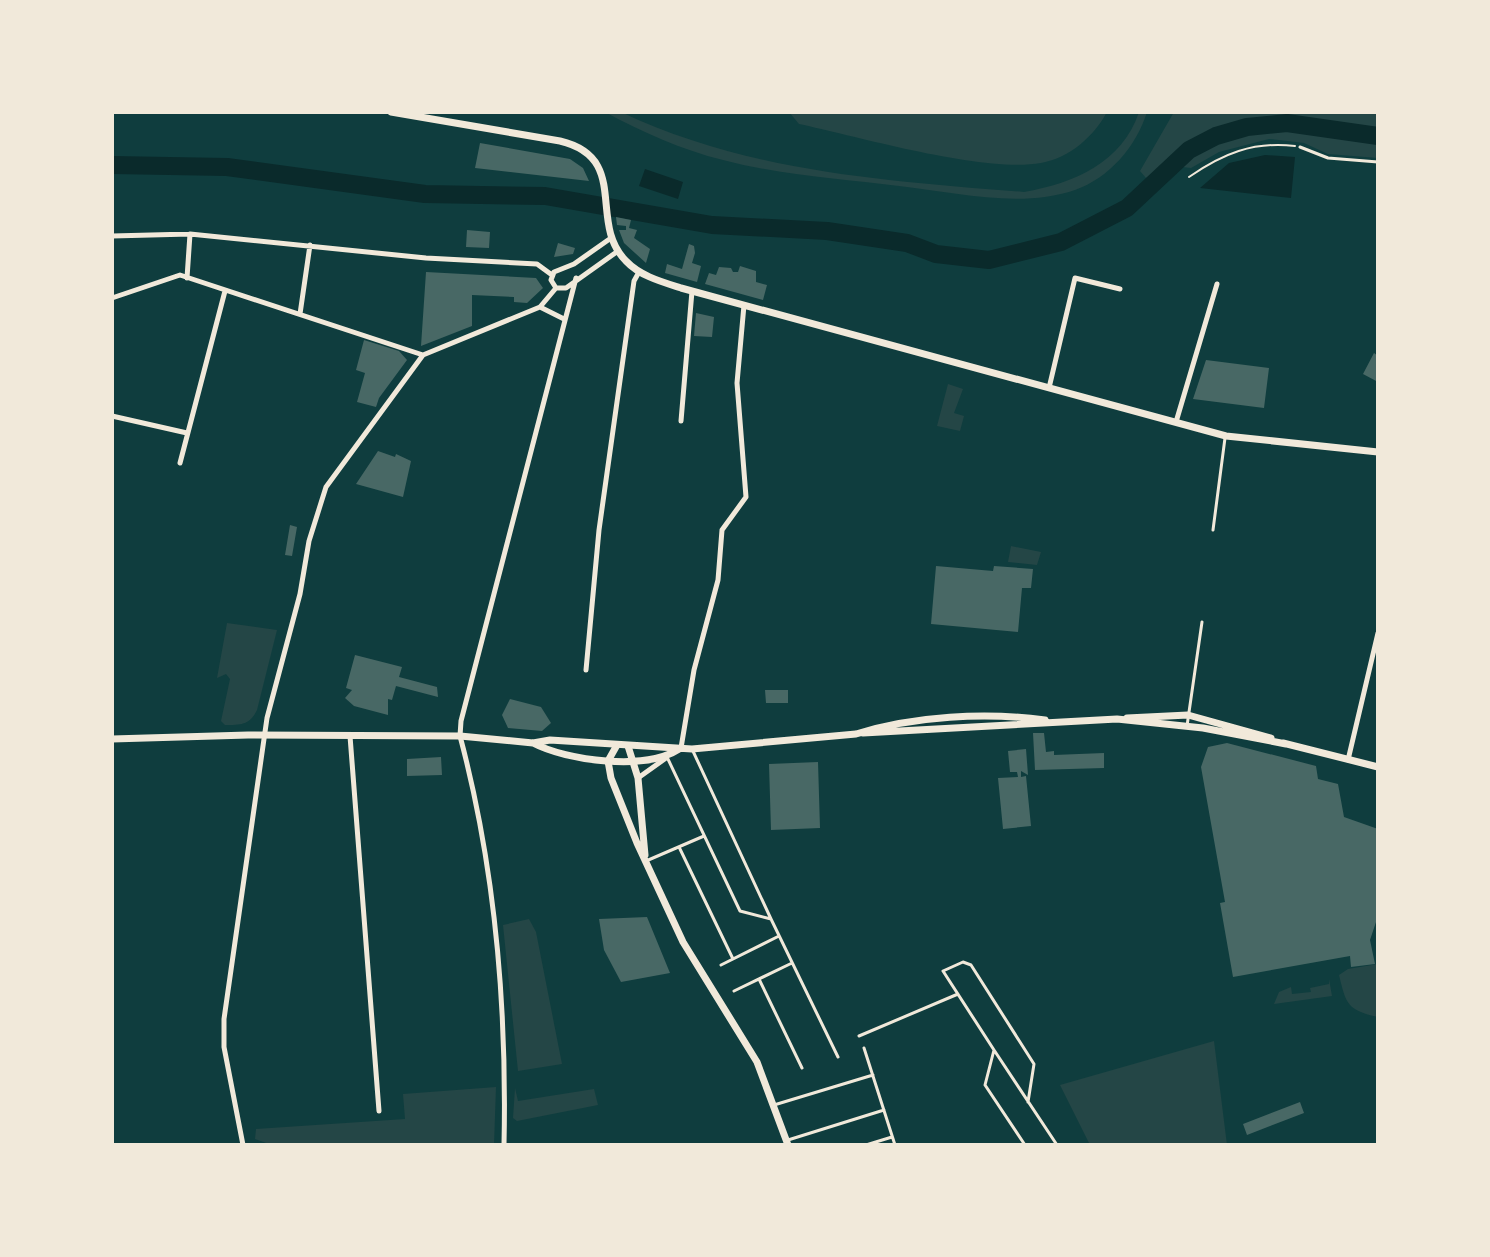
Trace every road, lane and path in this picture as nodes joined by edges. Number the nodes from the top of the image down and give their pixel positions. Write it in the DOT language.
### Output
graph roads {
  1 [pos="391,112"];
  2 [pos="1300,147"];
  3 [pos="1378,162"];
  4 [pos="1189,177"];
  5 [pos="190,234"];
  6 [pos="112,236"];
  7 [pos="611,238"];
  8 [pos="310,245"];
  9 [pos="618,251"];
  10 [pos="639,272"];
  11 [pos="552,275"];
  12 [pos="187,278"];
  13 [pos="576,278"];
  14 [pos="1217,284"];
  15 [pos="556,288"];
  16 [pos="1120,289"];
  17 [pos="225,291"];
  18 [pos="692,291"];
  19 [pos="112,298"];
  20 [pos="744,305"];
  21 [pos="540,307"];
  22 [pos="300,314"];
  23 [pos="564,320"];
  24 [pos="423,355"];
  25 [pos="1049,388"];
  26 [pos="112,416"];
  27 [pos="681,421"];
  28 [pos="1176,422"];
  29 [pos="187,433"];
  30 [pos="1226,436"];
  31 [pos="1378,452"];
  32 [pos="180,463"];
  33 [pos="1213,530"];
  34 [pos="1202,622"];
  35 [pos="1378,633"];
  36 [pos="586,670"];
  37 [pos="1188,715"];
  38 [pos="1117,719"];
  39 [pos="1187,726"];
  40 [pos="265,736"];
  41 [pos="350,736"];
  42 [pos="460,736"];
  43 [pos="112,739"];
  44 [pos="533,743"];
  45 [pos="1286,744"];
  46 [pos="617,745"];
  47 [pos="628,746"];
  48 [pos="681,748"];
  49 [pos="692,749"];
  50 [pos="667,757"];
  51 [pos="1348,760"];
  52 [pos="608,761"];
  53 [pos="634,761"];
  54 [pos="1378,767"];
  55 [pos="638,778"];
  56 [pos="638,801"];
  57 [pos="622,806"];
  58 [pos="704,836"];
  59 [pos="680,849"];
  60 [pos="646,861"];
  61 [pos="771,919"];
  62 [pos="779,936"];
  63 [pos="733,959"];
  64 [pos="792,963"];
  65 [pos="721,965"];
  66 [pos="759,979"];
  67 [pos="734,991"];
  68 [pos="958,994"];
  69 [pos="859,1036"];
  70 [pos="864,1048"];
  71 [pos="994,1050"];
  72 [pos="838,1057"];
  73 [pos="802,1068"];
  74 [pos="873,1075"];
  75 [pos="1028,1102"];
  76 [pos="774,1105"];
  77 [pos="884,1110"];
  78 [pos="379,1111"];
  79 [pos="802,1136"];
  80 [pos="892,1137"];
  81 [pos="788,1143"];
  82 [pos="243,1145"];
  83 [pos="504,1145"];
  84 [pos="807,1145"];
  85 [pos="866,1145"];
  86 [pos="895,1145"];
  87 [pos="1025,1145"];
  88 [pos="1057,1145"];
  1 -- 7 [label="street"];
  2 -- 3 [label="lane"];
  2 -- 4 [label="path"];
  5 -- 6 [label="street"];
  5 -- 8 [label="street"];
  5 -- 12 [label="street"];
  7 -- 9 [label="street"];
  7 -- 11 [label="street"];
  8 -- 11 [label="street"];
  8 -- 22 [label="street"];
  9 -- 10 [label="street"];
  9 -- 13 [label="street"];
  10 -- 18 [label="street"];
  10 -- 36 [label="street"];
  11 -- 15 [label="street"];
  12 -- 17 [label="street"];
  12 -- 19 [label="street"];
  13 -- 15 [label="street"];
  13 -- 23 [label="street"];
  14 -- 28 [label="street"];
  15 -- 21 [label="street"];
  16 -- 25 [label="street"];
  17 -- 22 [label="street"];
  17 -- 29 [label="street"];
  18 -- 20 [label="street"];
  18 -- 27 [label="street"];
  20 -- 25 [label="street"];
  20 -- 48 [label="street"];
  21 -- 23 [label="street"];
  21 -- 24 [label="street"];
  22 -- 24 [label="street"];
  23 -- 42 [label="street"];
  24 -- 40 [label="street"];
  25 -- 28 [label="street"];
  26 -- 29 [label="street"];
  28 -- 30 [label="street"];
  29 -- 32 [label="street"];
  30 -- 31 [label="street"];
  30 -- 33 [label="lane"];
  34 -- 37 [label="lane"];
  35 -- 51 [label="street"];
  37 -- 38 [label="street"];
  37 -- 39 [label="lane"];
  37 -- 45 [label="street"];
  38 -- 39 [label="street"];
  38 -- 49 [label="street"];
  39 -- 45 [label="street"];
  40 -- 41 [label="street"];
  40 -- 43 [label="street"];
  40 -- 82 [label="street"];
  41 -- 42 [label="street"];
  41 -- 78 [label="street"];
  42 -- 44 [label="street"];
  42 -- 83 [label="street"];
  44 -- 46 [label="street"];
  44 -- 52 [label="street"];
  45 -- 51 [label="street"];
  46 -- 47 [label="street"];
  46 -- 52 [label="street"];
  47 -- 48 [label="street"];
  47 -- 53 [label="street"];
  48 -- 49 [label="street"];
  48 -- 50 [label="street"];
  49 -- 61 [label="lane"];
  50 -- 53 [label="street"];
  50 -- 55 [label="street"];
  50 -- 58 [label="lane"];
  51 -- 54 [label="street"];
  52 -- 53 [label="street"];
  52 -- 57 [label="street"];
  53 -- 55 [label="street"];
  55 -- 56 [label="street"];
  56 -- 57 [label="street"];
  56 -- 60 [label="street"];
  57 -- 60 [label="street"];
  58 -- 59 [label="lane"];
  58 -- 61 [label="lane"];
  59 -- 60 [label="lane"];
  59 -- 63 [label="lane"];
  60 -- 76 [label="street"];
  61 -- 62 [label="lane"];
  62 -- 63 [label="lane"];
  62 -- 64 [label="lane"];
  63 -- 65 [label="lane"];
  64 -- 66 [label="lane"];
  64 -- 72 [label="lane"];
  66 -- 67 [label="lane"];
  66 -- 73 [label="lane"];
  68 -- 69 [label="lane"];
  68 -- 71 [label="lane"];
  68 -- 75 [label="lane"];
  70 -- 74 [label="lane"];
  71 -- 75 [label="lane"];
  71 -- 87 [label="lane"];
  74 -- 76 [label="lane"];
  74 -- 77 [label="lane"];
  75 -- 88 [label="lane"];
  76 -- 81 [label="street"];
  77 -- 79 [label="lane"];
  77 -- 80 [label="lane"];
  79 -- 81 [label="lane"];
  79 -- 84 [label="lane"];
  80 -- 85 [label="lane"];
  80 -- 86 [label="lane"];
}
